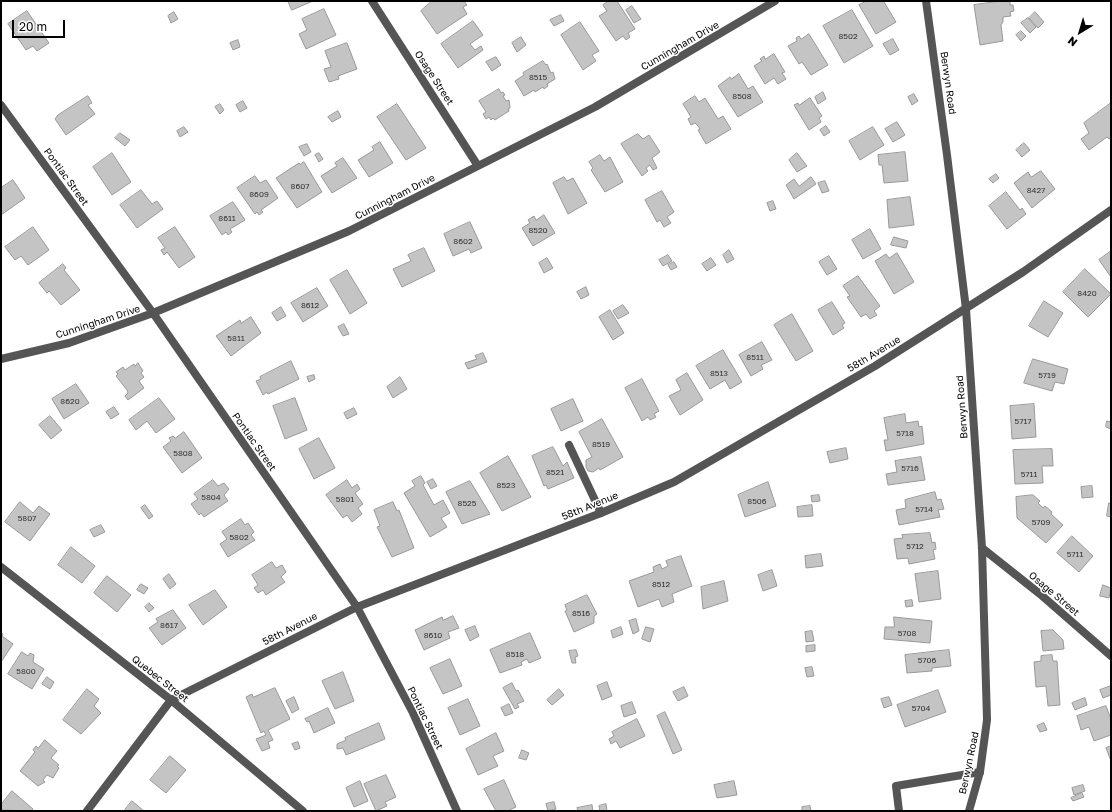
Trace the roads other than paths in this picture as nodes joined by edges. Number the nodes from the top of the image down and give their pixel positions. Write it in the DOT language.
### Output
graph roads {
  1 [pos="372,1"];
  2 [pos="775,1"];
  3 [pos="926,1"];
  4 [pos="1,104"];
  5 [pos="478,166"];
  6 [pos="1111,210"];
  7 [pos="966,309"];
  8 [pos="153,314"];
  9 [pos="1,359"];
  10 [pos="569,445"];
  11 [pos="601,513"];
  12 [pos="982,548"];
  13 [pos="1,567"];
  14 [pos="357,607"];
  15 [pos="1111,656"];
  16 [pos="171,700"];
  17 [pos="980,772"];
  18 [pos="87,811"];
  19 [pos="303,811"];
  20 [pos="457,811"];
  21 [pos="899,811"];
  22 [pos="969,811"];
  1 -- 5 [label="street, Osage Street"];
  2 -- 5 [label="street, Cunningham Drive"];
  3 -- 7 [label="street, Berwyn Road"];
  4 -- 8 [label="street, Pontiac Street"];
  5 -- 8 [label="street, Cunningham Drive"];
  6 -- 7 [label="street, 58th Avenue"];
  7 -- 11 [label="street, 58th Avenue"];
  7 -- 12 [label="street, Berwyn Road"];
  8 -- 9 [label="street, Cunningham Drive"];
  8 -- 14 [label="street, Pontiac Street"];
  10 -- 11 [label="street"];
  11 -- 14 [label="street, 58th Avenue"];
  12 -- 15 [label="street, Osage Street"];
  12 -- 17 [label="street, Berwyn Road"];
  13 -- 16 [label="street, Quebec Street"];
  14 -- 16 [label="street, 58th Avenue"];
  14 -- 20 [label="street, Pontiac Street"];
  16 -- 18 [label="street, 58th Avenue"];
  16 -- 19 [label="street, Quebec Street"];
  17 -- 21 [label="street"];
  17 -- 22 [label="street, Berwyn Road"];
}
